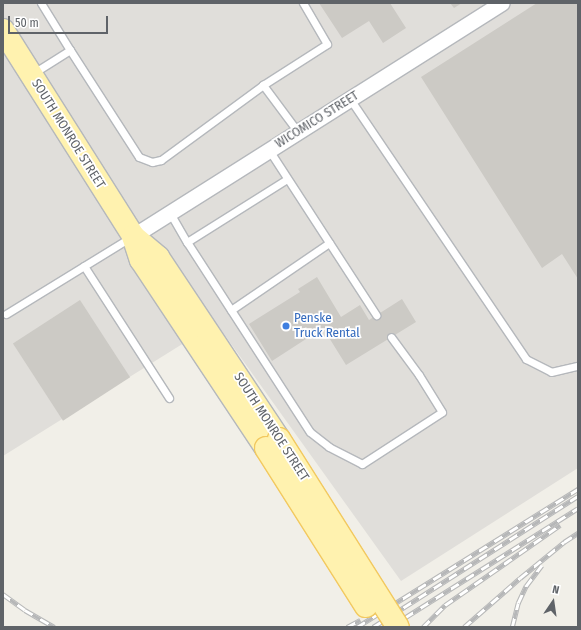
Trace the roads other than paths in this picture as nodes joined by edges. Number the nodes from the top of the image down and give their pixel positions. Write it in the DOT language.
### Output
graph roads {
  1 [pos="40,3"];
  2 [pos="303,3"];
  3 [pos="502,3"];
  4 [pos="3,30"];
  5 [pos="70,50"];
  6 [pos="30,75"];
  7 [pos="263,85"];
  8 [pos="350,99"];
  9 [pos="298,132"];
  10 [pos="269,150"];
  11 [pos="287,179"];
  12 [pos="170,213"];
  13 [pos="133,236"];
  14 [pos="187,242"];
  15 [pos="329,243"];
  16 [pos="84,266"];
  17 [pos="231,310"];
  18 [pos="6,314"];
  19 [pos="376,315"];
  20 [pos="392,337"];
  21 [pos="578,366"];
  22 [pos="169,398"];
  23 [pos="273,444"];
  24 [pos="380,627"];
  25 [pos="398,627"];
  1 -- 5 [label="lane"];
  2 -- 7 [label="lane"];
  3 -- 8 [label="street, WICOMICO STREET"];
  4 -- 6 [label="main road, SOUTH MONROE STREET"];
  5 -- 6 [label="lane"];
  5 -- 7 [label="lane"];
  6 -- 13 [label="main road, SOUTH MONROE STREET"];
  7 -- 9 [label="lane"];
  8 -- 9 [label="street, WICOMICO STREET"];
  8 -- 21 [label="lane"];
  9 -- 10 [label="street, WICOMICO STREET"];
  10 -- 11 [label="lane"];
  10 -- 12 [label="street, WICOMICO STREET"];
  11 -- 14 [label="lane"];
  11 -- 15 [label="lane"];
  12 -- 13 [label="street, WICOMICO STREET"];
  12 -- 14 [label="lane"];
  13 -- 16 [label="lane"];
  13 -- 23 [label="main road, SOUTH MONROE STREET"];
  14 -- 17 [label="lane"];
  15 -- 17 [label="lane"];
  15 -- 19 [label="lane"];
  16 -- 18 [label="lane"];
  16 -- 22 [label="lane"];
  17 -- 20 [label="lane"];
  23 -- 24 [label="main road, SOUTH MONROE STREET, bridge"];
  23 -- 25 [label="main road, SOUTH MONROE STREET, bridge"];
}
